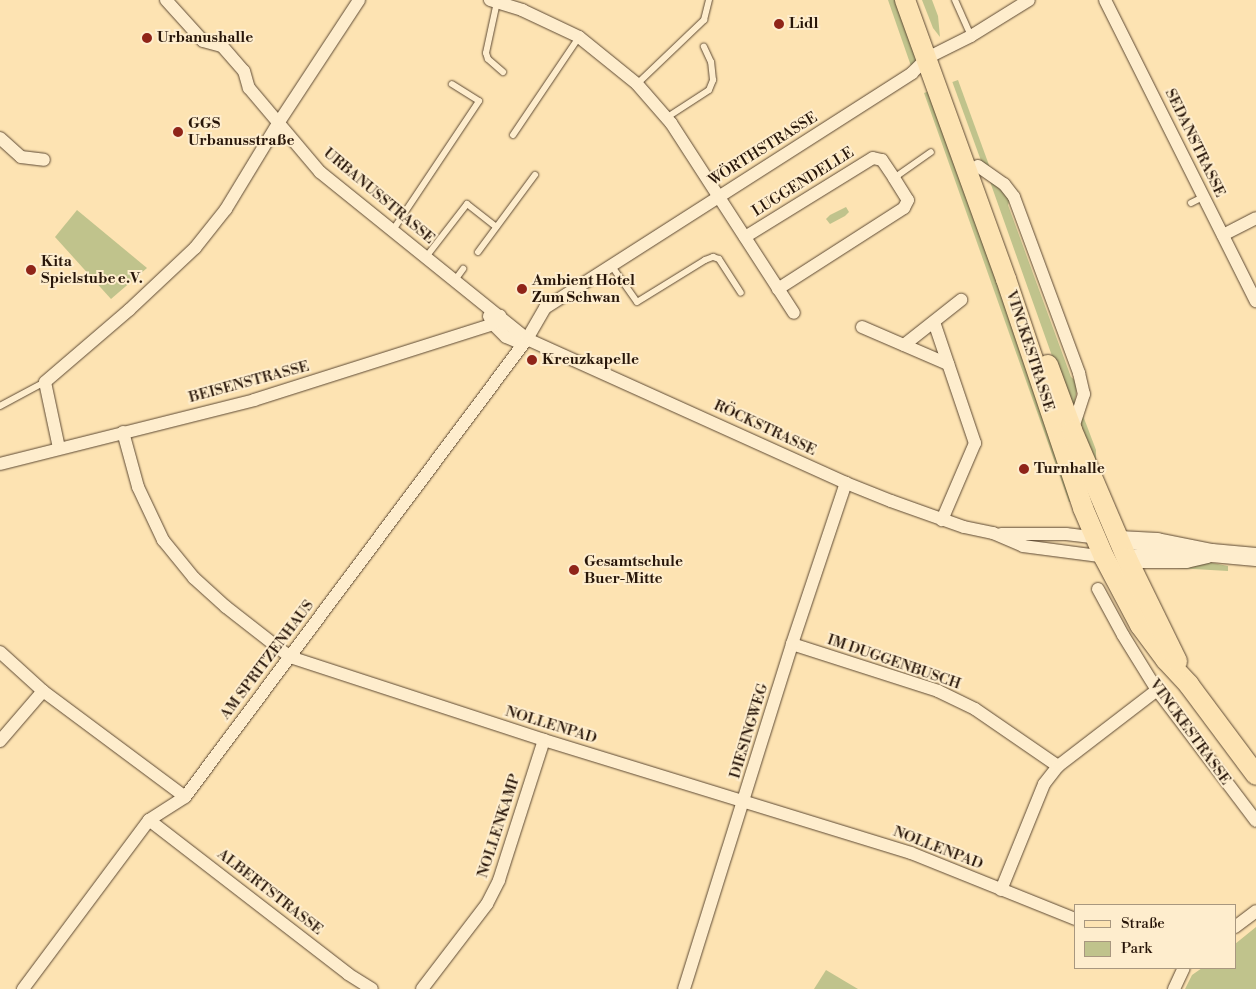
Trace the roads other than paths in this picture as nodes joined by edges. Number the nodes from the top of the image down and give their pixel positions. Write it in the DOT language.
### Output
graph roads {
  1 [pos="166,0"];
  2 [pos="359,0"];
  3 [pos="710,0"];
  4 [pos="905,0"];
  5 [pos="919,0"];
  6 [pos="955,0"];
  7 [pos="1028,0"];
  8 [pos="1105,0"];
  9 [pos="493,1"];
  10 [pos="971,36"];
  11 [pos="579,37"];
  12 [pos="704,47"];
  13 [pos="933,56"];
  14 [pos="503,72"];
  15 [pos="452,84"];
  16 [pos="637,84"];
  17 [pos="666,118"];
  18 [pos="279,122"];
  19 [pos="513,135"];
  20 [pos="0,138"];
  21 [pos="931,152"];
  22 [pos="44,160"];
  23 [pos="535,175"];
  24 [pos="894,178"];
  25 [pos="718,196"];
  26 [pos="1203,197"];
  27 [pos="1191,203"];
  28 [pos="1256,218"];
  29 [pos="496,227"];
  30 [pos="393,230"];
  31 [pos="1222,235"];
  32 [pos="745,237"];
  33 [pos="478,252"];
  34 [pos="426,257"];
  35 [pos="611,265"];
  36 [pos="464,270"];
  37 [pos="455,280"];
  38 [pos="778,289"];
  39 [pos="741,293"];
  40 [pos="961,300"];
  41 [pos="1256,301"];
  42 [pos="794,313"];
  43 [pos="496,320"];
  44 [pos="934,322"];
  45 [pos="862,327"];
  46 [pos="527,339"];
  47 [pos="904,345"];
  48 [pos="948,364"];
  49 [pos="45,382"];
  50 [pos="0,406"];
  51 [pos="123,432"];
  52 [pos="59,448"];
  53 [pos="0,464"];
  54 [pos="846,483"];
  55 [pos="942,520"];
  56 [pos="993,534"];
  57 [pos="1096,538"];
  58 [pos="1119,540"];
  59 [pos="1212,553"];
  60 [pos="1104,557"];
  61 [pos="1256,557"];
  62 [pos="1127,559"];
  63 [pos="1098,589"];
  64 [pos="792,644"];
  65 [pos="0,652"];
  66 [pos="290,657"];
  67 [pos="1189,685"];
  68 [pos="1157,690"];
  69 [pos="43,691"];
  70 [pos="544,740"];
  71 [pos="0,741"];
  72 [pos="1058,766"];
  73 [pos="1256,775"];
  74 [pos="185,796"];
  75 [pos="745,800"];
  76 [pos="149,820"];
  77 [pos="1256,821"];
  78 [pos="1001,890"];
  79 [pos="1256,911"];
  80 [pos="1074,920"];
  81 [pos="1236,926"];
  82 [pos="1184,969"];
  83 [pos="23,989"];
  84 [pos="372,989"];
  85 [pos="422,989"];
  86 [pos="684,989"];
  87 [pos="1174,989"];
  1 -- 18 [label="street, URBANUSSTRASSE"];
  2 -- 18 [label="street"];
  3 -- 16 [label="lane"];
  4 -- 13 [label="main road, VINCKESTRASSE"];
  5 -- 13 [label="main road, VINCKESTRASSE"];
  6 -- 10 [label="lane"];
  7 -- 10 [label="street, WÖRTHSTRASSE"];
  8 -- 26 [label="street, SEDANSTRASSE"];
  9 -- 11 [label="street, LUGGENDELLE"];
  9 -- 14 [label="lane"];
  10 -- 13 [label="street, WÖRTHSTRASSE"];
  11 -- 16 [label="street, LUGGENDELLE"];
  11 -- 19 [label="lane"];
  12 -- 17 [label="lane"];
  13 -- 25 [label="street, WÖRTHSTRASSE"];
  13 -- 57 [label="main road, VINCKESTRASSE"];
  13 -- 58 [label="main road, VINCKESTRASSE"];
  15 -- 30 [label="lane"];
  16 -- 17 [label="street, LUGGENDELLE"];
  17 -- 25 [label="street, LUGGENDELLE"];
  18 -- 30 [label="street, URBANUSSTRASSE"];
  18 -- 49 [label="street"];
  20 -- 22 [label="street"];
  21 -- 24 [label="lane"];
  23 -- 29 [label="lane"];
  24 -- 32 [label="street, LUGGENDELLE"];
  24 -- 38 [label="street, LUGGENDELLE"];
  25 -- 32 [label="street, LUGGENDELLE"];
  25 -- 35 [label="street, WÖRTHSTRASSE"];
  26 -- 27 [label="lane"];
  26 -- 31 [label="street, SEDANSTRASSE"];
  28 -- 31 [label="street"];
  29 -- 33 [label="lane"];
  29 -- 34 [label="lane"];
  30 -- 34 [label="street, URBANUSSTRASSE"];
  31 -- 41 [label="street, SEDANSTRASSE"];
  32 -- 38 [label="street, LUGGENDELLE"];
  34 -- 37 [label="street, URBANUSSTRASSE"];
  35 -- 39 [label="lane"];
  35 -- 46 [label="street, WÖRTHSTRASSE"];
  36 -- 37 [label="lane"];
  37 -- 43 [label="street, URBANUSSTRASSE"];
  38 -- 42 [label="street, LUGGENDELLE"];
  40 -- 44 [label="street"];
  43 -- 46 [label="street, URBANUSSTRASSE"];
  43 -- 51 [label="street, BEISENSTRASSE"];
  44 -- 47 [label="street"];
  44 -- 48 [label="street"];
  45 -- 47 [label="street"];
  46 -- 54 [label="street, RÖCKSTRASSE"];
  46 -- 66 [label="street, AM SPRITZENHAUS"];
  47 -- 48 [label="street"];
  48 -- 55 [label="street"];
  49 -- 50 [label="lane"];
  49 -- 52 [label="street"];
  51 -- 52 [label="street, BEISENSTRASSE"];
  51 -- 66 [label="street, NOLLENPAD"];
  52 -- 53 [label="street, BEISENSTRASSE"];
  54 -- 55 [label="street, RÖCKSTRASSE"];
  54 -- 64 [label="street, DIESINGWEG"];
  55 -- 56 [label="street, RÖCKSTRASSE"];
  56 -- 57 [label="street, RÖCKSTRASSE"];
  56 -- 60 [label="street, RÖCKSTRASSE"];
  57 -- 58 [label="street, RÖCKSTRASSE"];
  57 -- 60 [label="main road, VINCKESTRASSE"];
  58 -- 59 [label="street"];
  58 -- 62 [label="main road, VINCKESTRASSE"];
  59 -- 61 [label="street"];
  59 -- 62 [label="street"];
  60 -- 62 [label="street, RÖCKSTRASSE"];
  60 -- 67 [label="main road, VINCKESTRASSE"];
  62 -- 67 [label="main road, VINCKESTRASSE"];
  63 -- 68 [label="street, VINCKESTRASSE"];
  64 -- 72 [label="street, IM DUGGENBUSCH"];
  64 -- 75 [label="street, DIESINGWEG"];
  65 -- 69 [label="street"];
  66 -- 70 [label="street, NOLLENPAD"];
  66 -- 74 [label="street, AM SPRITZENHAUS"];
  67 -- 73 [label="main road, VINCKESTRASSE"];
  68 -- 72 [label="street"];
  68 -- 77 [label="street, VINCKESTRASSE"];
  69 -- 71 [label="street"];
  69 -- 74 [label="street"];
  70 -- 75 [label="street, NOLLENPAD"];
  70 -- 85 [label="street, NOLLENKAMP"];
  72 -- 78 [label="street"];
  74 -- 76 [label="street, AM SPRITZENHAUS"];
  75 -- 78 [label="street, NOLLENPAD"];
  75 -- 86 [label="street, DIESINGWEG"];
  76 -- 83 [label="street, AM SPRITZENHAUS"];
  76 -- 84 [label="street, ALBERTSTRASSE"];
  78 -- 80 [label="street, NOLLENPAD"];
  79 -- 81 [label="street"];
  82 -- 87 [label="street"];
}
